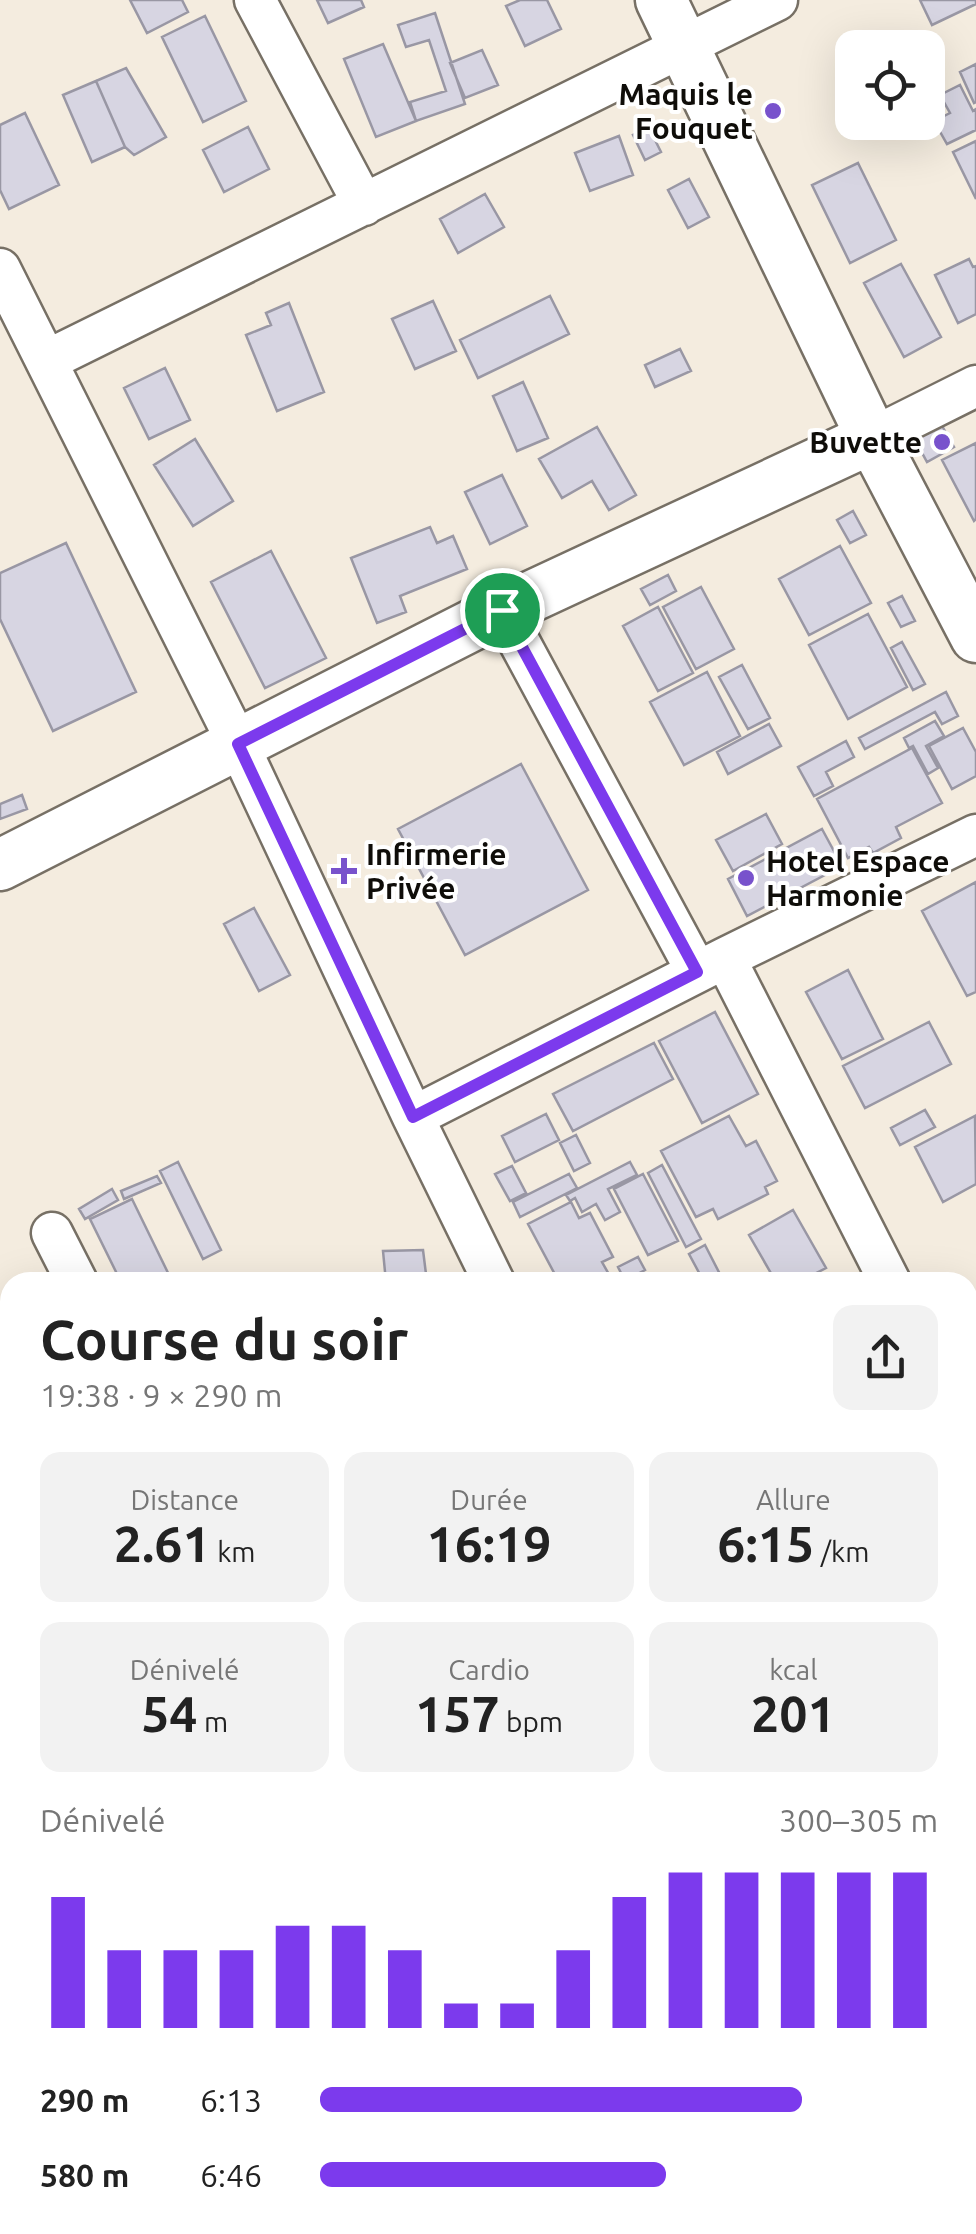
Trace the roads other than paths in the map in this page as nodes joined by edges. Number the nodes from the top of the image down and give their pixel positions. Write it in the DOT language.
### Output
graph roads {
  1 [pos="255,0"];
  2 [pos="661,0"];
  3 [pos="776,0"];
  4 [pos="683,46"];
  5 [pos="364,205"];
  6 [pos="0,269"];
  7 [pos="46,361"];
  8 [pos="976,386"];
  9 [pos="872,438"];
  10 [pos="502,610"];
  11 [pos="976,636"];
  12 [pos="238,744"];
  13 [pos="976,836"];
  14 [pos="0,866"];
  15 [pos="711,965"];
  16 [pos="413,1117"];
  17 [pos="52,1234"];
  18 [pos="72,1272"];
  19 [pos="489,1272"];
  20 [pos="884,1272"];
  1 -- 5 [label="street"];
  2 -- 4 [label="street"];
  3 -- 4 [label="street"];
  4 -- 5 [label="street"];
  4 -- 9 [label="street"];
  5 -- 7 [label="street"];
  6 -- 7 [label="street"];
  7 -- 12 [label="street"];
  8 -- 9 [label="street"];
  9 -- 10 [label="street"];
  9 -- 11 [label="street"];
  10 -- 12 [label="street"];
  10 -- 15 [label="street"];
  12 -- 14 [label="street"];
  12 -- 16 [label="street"];
  13 -- 15 [label="street"];
  15 -- 16 [label="street"];
  15 -- 20 [label="street"];
  16 -- 19 [label="street"];
  17 -- 18 [label="street"];
}
